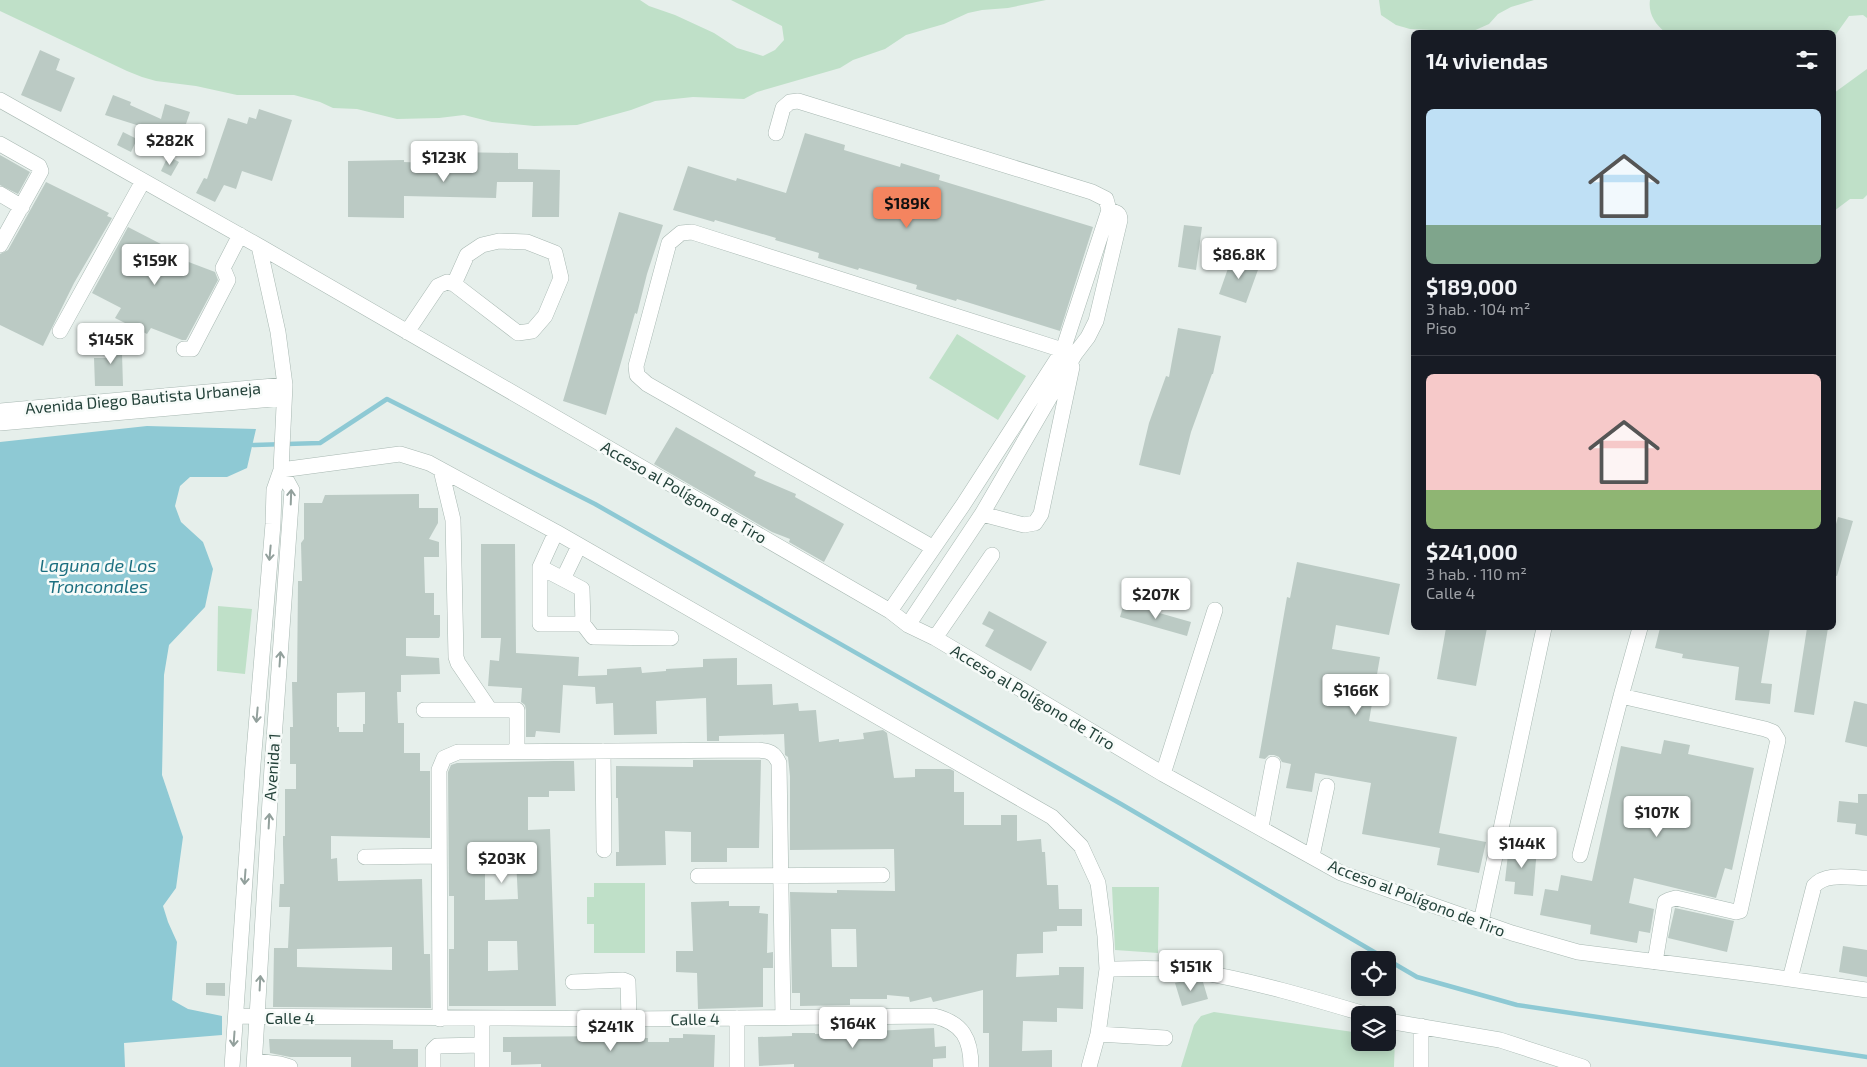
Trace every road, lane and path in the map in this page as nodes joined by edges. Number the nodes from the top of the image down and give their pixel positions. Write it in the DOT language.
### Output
graph roads {
  1 [pos="0,100"];
  2 [pos="776,133"];
  3 [pos="0,144"];
  4 [pos="143,181"];
  5 [pos="0,194"];
  6 [pos="22,207"];
  7 [pos="1109,210"];
  8 [pos="240,236"];
  9 [pos="0,245"];
  10 [pos="259,246"];
  11 [pos="454,284"];
  12 [pos="60,331"];
  13 [pos="407,332"];
  14 [pos="184,349"];
  15 [pos="1069,352"];
  16 [pos="284,401"];
  17 [pos="0,410"];
  18 [pos="0,423"];
  19 [pos="281,467"];
  20 [pos="441,470"];
  21 [pos="982,514"];
  22 [pos="556,532"];
  23 [pos="579,546"];
  24 [pos="932,547"];
  25 [pos="992,555"];
  26 [pos="540,568"];
  27 [pos="563,579"];
  28 [pos="1214,610"];
  29 [pos="890,611"];
  30 [pos="583,624"];
  31 [pos="908,626"];
  32 [pos="1544,630"];
  33 [pos="1639,630"];
  34 [pos="671,638"];
  35 [pos="935,638"];
  36 [pos="1621,696"];
  37 [pos="424,710"];
  38 [pos="490,710"];
  39 [pos="517,751"];
  40 [pos="603,751"];
  41 [pos="1272,764"];
  42 [pos="1163,774"];
  43 [pos="1327,786"];
  44 [pos="1261,827"];
  45 [pos="604,850"];
  46 [pos="1580,855"];
  47 [pos="439,856"];
  48 [pos="1312,856"];
  49 [pos="365,857"];
  50 [pos="698,876"];
  51 [pos="781,876"];
  52 [pos="882,876"];
  53 [pos="1867,878"];
  54 [pos="1481,922"];
  55 [pos="1655,962"];
  56 [pos="1107,969"];
  57 [pos="1790,979"];
  58 [pos="573,982"];
  59 [pos="1867,990"];
  60 [pos="1351,1010"];
  61 [pos="236,1016"];
  62 [pos="783,1017"];
  63 [pos="258,1018"];
  64 [pos="736,1018"];
  65 [pos="440,1019"];
  66 [pos="482,1019"];
  67 [pos="629,1019"];
  68 [pos="1396,1022"];
  69 [pos="1421,1026"];
  70 [pos="1098,1034"];
  71 [pos="1165,1038"];
  72 [pos="482,1045"];
  73 [pos="255,1064"];
  74 [pos="283,1066"];
  75 [pos="232,1067"];
  76 [pos="433,1067"];
  77 [pos="482,1067"];
  78 [pos="737,1067"];
  79 [pos="972,1067"];
  80 [pos="1089,1067"];
  81 [pos="1420,1067"];
  82 [pos="1583,1067"];
  1 -- 4 [label="street, Acceso al Polígono de Tiro"];
  2 -- 7 [label="street"];
  3 -- 6 [label="street"];
  4 -- 8 [label="street, Acceso al Polígono de Tiro"];
  4 -- 12 [label="street"];
  5 -- 6 [label="street"];
  6 -- 9 [label="street"];
  7 -- 15 [label="street"];
  7 -- 15 [label="street"];
  8 -- 10 [label="street, Acceso al Polígono de Tiro"];
  8 -- 14 [label="street"];
  10 -- 13 [label="street, Acceso al Polígono de Tiro"];
  10 -- 16 [label="street"];
  11 -- 11 [label="street"];
  11 -- 13 [label="street"];
  13 -- 29 [label="street, Acceso al Polígono de Tiro"];
  15 -- 21 [label="street"];
  15 -- 21 [label="street"];
  15 -- 24 [label="street"];
  15 -- 24 [label="street"];
  16 -- 17 [label="street, Avenida Diego Bautista Urbaneja"];
  16 -- 18 [label="street, Avenida Diego Bautista Urbaneja"];
  16 -- 19 [label="street"];
  19 -- 20 [label="street"];
  19 -- 61 [label="street, Avenida 1, one-way"];
  63 -- 19 [label="street, Avenida 1, one-way"];
  20 -- 22 [label="street"];
  20 -- 38 [label="street"];
  21 -- 31 [label="street"];
  22 -- 23 [label="street"];
  22 -- 26 [label="street"];
  23 -- 27 [label="street"];
  23 -- 56 [label="street"];
  24 -- 29 [label="street"];
  25 -- 35 [label="street"];
  26 -- 27 [label="street"];
  26 -- 30 [label="street"];
  27 -- 30 [label="street"];
  28 -- 42 [label="street"];
  29 -- 31 [label="street, Acceso al Polígono de Tiro"];
  30 -- 34 [label="street"];
  31 -- 35 [label="street, Acceso al Polígono de Tiro"];
  32 -- 54 [label="street"];
  33 -- 36 [label="street"];
  35 -- 42 [label="street, Acceso al Polígono de Tiro"];
  36 -- 46 [label="street"];
  36 -- 55 [label="street"];
  37 -- 38 [label="street"];
  38 -- 39 [label="street"];
  39 -- 40 [label="street"];
  39 -- 47 [label="street"];
  40 -- 45 [label="street"];
  40 -- 51 [label="street"];
  41 -- 44 [label="street"];
  42 -- 44 [label="street, Acceso al Polígono de Tiro"];
  43 -- 48 [label="street"];
  44 -- 48 [label="street, Acceso al Polígono de Tiro"];
  47 -- 49 [label="street"];
  47 -- 65 [label="street"];
  48 -- 54 [label="street, Acceso al Polígono de Tiro"];
  50 -- 51 [label="street"];
  51 -- 52 [label="street"];
  51 -- 62 [label="street"];
  53 -- 57 [label="street"];
  54 -- 55 [label="street, Acceso al Polígono de Tiro"];
  55 -- 57 [label="street, Acceso al Polígono de Tiro"];
  56 -- 60 [label="street"];
  56 -- 70 [label="street"];
  57 -- 59 [label="street, Acceso al Polígono de Tiro"];
  58 -- 67 [label="street"];
  61 -- 63 [label="street, Calle 4"];
  61 -- 75 [label="street, Avenida 1, one-way"];
  62 -- 64 [label="street, Calle 4"];
  62 -- 79 [label="street, Calle 4"];
  63 -- 65 [label="street, Calle 4"];
  63 -- 73 [label="street, Avenida 1"];
  64 -- 67 [label="street, Calle 4"];
  64 -- 78 [label="street"];
  65 -- 66 [label="street, Calle 4"];
  66 -- 67 [label="street, Calle 4"];
  66 -- 72 [label="street"];
  68 -- 69 [label="street"];
  69 -- 81 [label="street"];
  69 -- 82 [label="street"];
  70 -- 71 [label="street"];
  70 -- 80 [label="street"];
  72 -- 76 [label="street"];
  72 -- 77 [label="street"];
  73 -- 74 [label="street"];
}
